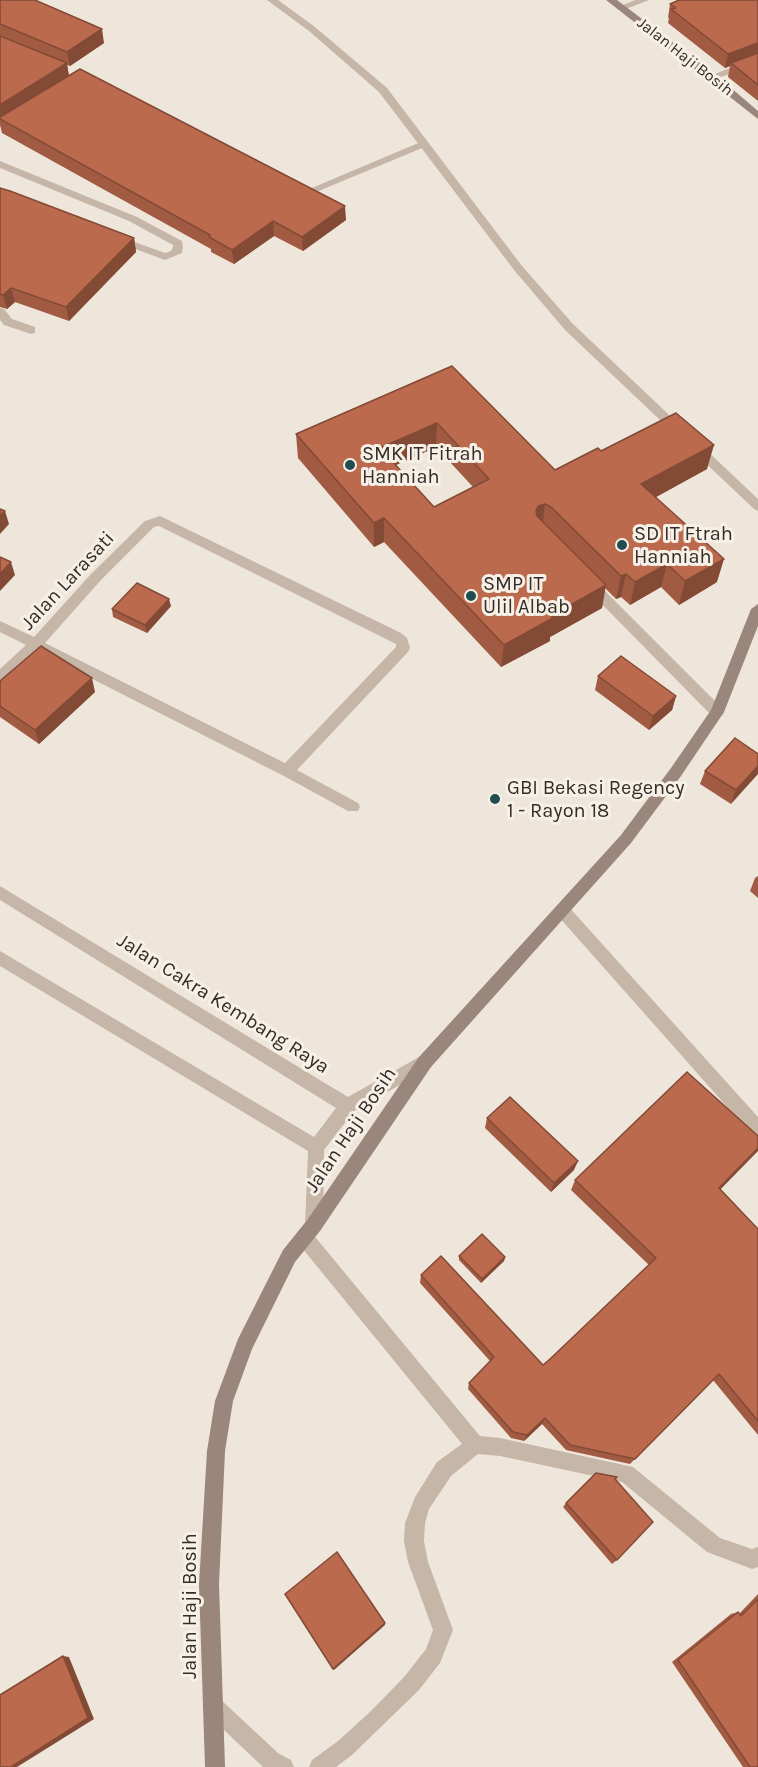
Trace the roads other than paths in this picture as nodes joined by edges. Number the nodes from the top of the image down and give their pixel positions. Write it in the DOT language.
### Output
graph roads {
  1 [pos="272,0"];
  2 [pos="610,0"];
  3 [pos="644,0"];
  4 [pos="621,8"];
  5 [pos="758,60"];
  6 [pos="712,77"];
  7 [pos="758,116"];
  8 [pos="423,144"];
  9 [pos="0,164"];
  10 [pos="294,187"];
  11 [pos="110,236"];
  12 [pos="0,312"];
  13 [pos="31,330"];
  14 [pos="758,506"];
  15 [pos="582,576"];
  16 [pos="758,609"];
  17 [pos="0,626"];
  18 [pos="37,643"];
  19 [pos="0,677"];
  20 [pos="717,712"];
  21 [pos="287,771"];
  22 [pos="353,807"];
  23 [pos="0,892"];
  24 [pos="563,911"];
  25 [pos="0,958"];
  26 [pos="425,1062"];
  27 [pos="348,1106"];
  28 [pos="758,1129"];
  29 [pos="316,1147"];
  30 [pos="309,1231"];
  31 [pos="475,1445"];
  32 [pos="758,1557"];
  33 [pos="213,1706"];
  34 [pos="215,1767"];
  35 [pos="284,1767"];
  36 [pos="319,1767"];
  1 -- 8 [label="street"];
  2 -- 4 [label="main road, Jalan Haji Bosih"];
  3 -- 4 [label="street"];
  4 -- 6 [label="main road, Jalan Haji Bosih"];
  5 -- 6 [label="street"];
  6 -- 7 [label="main road, Jalan Haji Bosih"];
  8 -- 10 [label="street"];
  8 -- 14 [label="street"];
  9 -- 11 [label="street"];
  12 -- 13 [label="street"];
  15 -- 20 [label="street"];
  16 -- 20 [label="main road, Jalan Haji Bosih"];
  17 -- 18 [label="street"];
  18 -- 19 [label="street, Jalan Larasati"];
  18 -- 21 [label="street"];
  18 -- 21 [label="street, Jalan Larasati"];
  20 -- 24 [label="main road, Jalan Haji Bosih"];
  21 -- 22 [label="street"];
  23 -- 27 [label="street, Jalan Cakra Kembang Raya"];
  24 -- 26 [label="main road, Jalan Haji Bosih"];
  24 -- 28 [label="street"];
  25 -- 29 [label="street"];
  26 -- 27 [label="street"];
  26 -- 30 [label="main road, Jalan Haji Bosih"];
  27 -- 29 [label="street"];
  29 -- 30 [label="street"];
  30 -- 31 [label="street"];
  30 -- 33 [label="main road, Jalan Haji Bosih"];
  31 -- 32 [label="street"];
  31 -- 36 [label="street"];
  33 -- 34 [label="main road, Jalan Haji Bosih"];
  33 -- 35 [label="street"];
}
